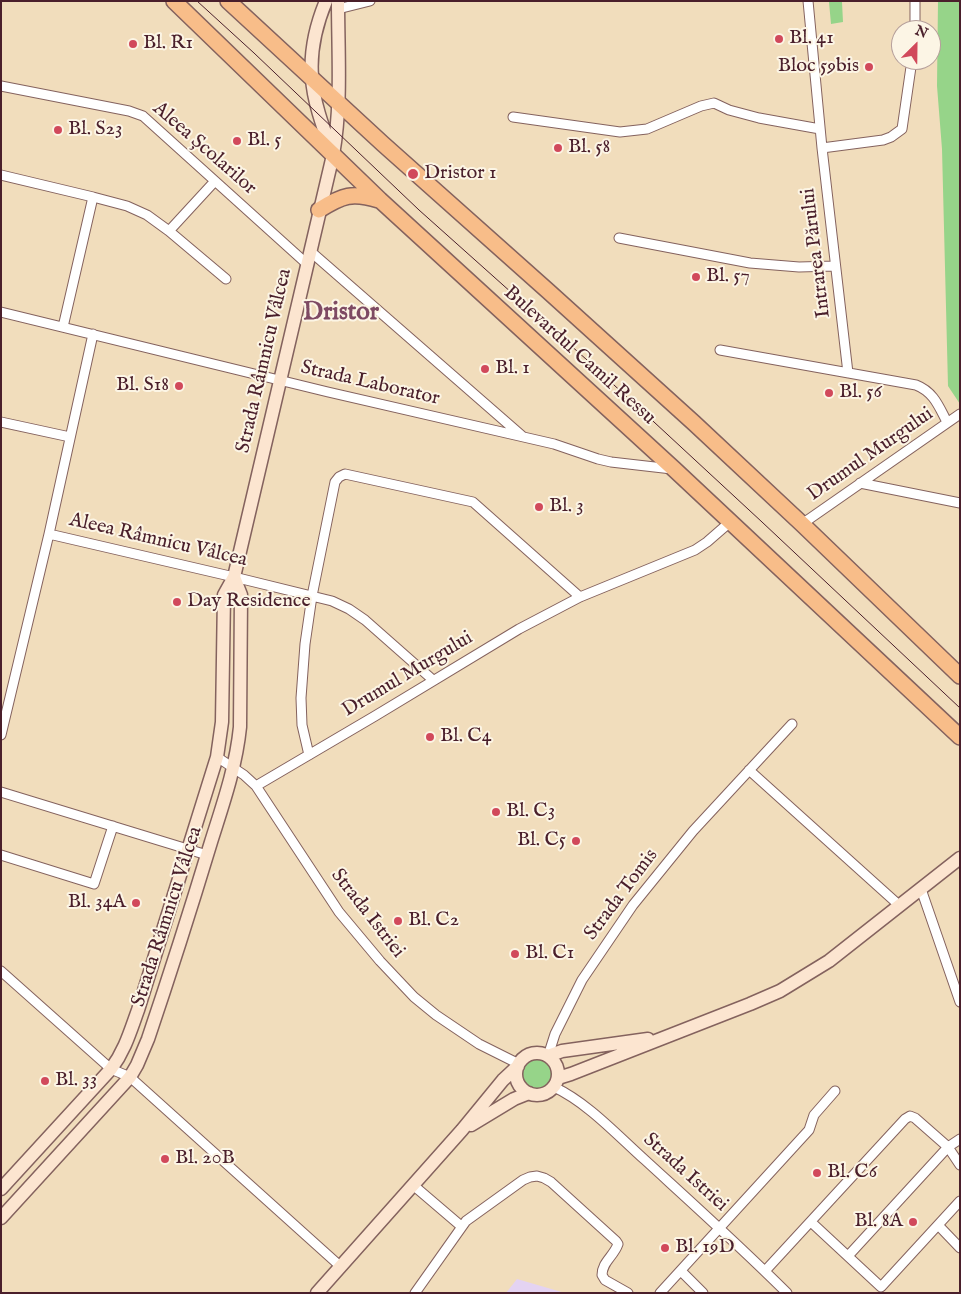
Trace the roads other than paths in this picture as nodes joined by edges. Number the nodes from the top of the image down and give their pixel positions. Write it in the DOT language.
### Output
graph roads {
  1 [pos="174,1"];
  2 [pos="228,1"];
  3 [pos="326,1"];
  4 [pos="370,1"];
  5 [pos="808,1"];
  6 [pos="915,1"];
  7 [pos="338,5"];
  8 [pos="915,20"];
  9 [pos="911,70"];
  10 [pos="312,79"];
  11 [pos="1,86"];
  12 [pos="338,104"];
  13 [pos="513,117"];
  14 [pos="820,129"];
  15 [pos="822,148"];
  16 [pos="333,154"];
  17 [pos="1,175"];
  18 [pos="215,181"];
  19 [pos="93,197"];
  20 [pos="380,200"];
  21 [pos="320,210"];
  22 [pos="169,231"];
  23 [pos="619,238"];
  24 [pos="308,258"];
  25 [pos="835,266"];
  26 [pos="226,279"];
  27 [pos="1,312"];
  28 [pos="64,327"];
  29 [pos="93,334"];
  30 [pos="720,350"];
  31 [pos="848,373"];
  32 [pos="280,380"];
  33 [pos="960,414"];
  34 [pos="1,422"];
  35 [pos="947,422"];
  36 [pos="70,437"];
  37 [pos="524,438"];
  38 [pos="674,470"];
  39 [pos="860,483"];
  40 [pos="960,503"];
  41 [pos="730,522"];
  42 [pos="802,524"];
  43 [pos="49,534"];
  44 [pos="234,577"];
  45 [pos="312,596"];
  46 [pos="580,597"];
  47 [pos="960,676"];
  48 [pos="434,680"];
  49 [pos="792,724"];
  50 [pos="1,735"];
  51 [pos="960,737"];
  52 [pos="309,755"];
  53 [pos="217,757"];
  54 [pos="234,768"];
  55 [pos="749,770"];
  56 [pos="256,786"];
  57 [pos="1,792"];
  58 [pos="113,826"];
  59 [pos="189,849"];
  60 [pos="1,855"];
  61 [pos="207,855"];
  62 [pos="960,858"];
  63 [pos="921,889"];
  64 [pos="900,906"];
  65 [pos="1,972"];
  66 [pos="960,1002"];
  67 [pos="670,1035"];
  68 [pos="548,1056"];
  69 [pos="518,1065"];
  70 [pos="111,1069"];
  71 [pos="130,1078"];
  72 [pos="556,1083"];
  73 [pos="835,1092"];
  74 [pos="528,1093"];
  75 [pos="462,1130"];
  76 [pos="960,1139"];
  77 [pos="948,1147"];
  78 [pos="960,1165"];
  79 [pos="413,1185"];
  80 [pos="1,1189"];
  81 [pos="960,1201"];
  82 [pos="1,1218"];
  83 [pos="810,1222"];
  84 [pos="938,1225"];
  85 [pos="461,1226"];
  86 [pos="720,1228"];
  87 [pos="960,1248"];
  88 [pos="848,1256"];
  89 [pos="340,1266"];
  90 [pos="681,1271"];
  91 [pos="765,1271"];
  92 [pos="317,1293"];
  93 [pos="415,1293"];
  94 [pos="628,1293"];
  95 [pos="660,1293"];
  96 [pos="703,1293"];
  97 [pos="787,1293"];
  1 -- 16 [label="main road, Bulevardul Camil Ressu"];
  2 -- 10 [label="main road, Bulevardul Camil Ressu"];
  3 -- 10 [label="street"];
  4 -- 7 [label="street"];
  5 -- 14 [label="street, Intrarea Părului"];
  6 -- 8 [label="street"];
  7 -- 12 [label="street, Strada Râmnicu Vâlcea"];
  9 -- 15 [label="street"];
  10 -- 12 [label="main road, Bulevardul Camil Ressu"];
  10 -- 16 [label="street"];
  11 -- 18 [label="street, Aleea Școlarilor"];
  12 -- 16 [label="street, Strada Râmnicu Vâlcea"];
  12 -- 42 [label="main road, Bulevardul Camil Ressu"];
  13 -- 14 [label="street"];
  14 -- 15 [label="street, Intrarea Părului"];
  15 -- 25 [label="street, Intrarea Părului"];
  16 -- 20 [label="main road, Bulevardul Camil Ressu"];
  16 -- 21 [label="street, Strada Râmnicu Vâlcea"];
  17 -- 19 [label="street"];
  18 -- 22 [label="street"];
  18 -- 24 [label="street, Aleea Școlarilor"];
  19 -- 22 [label="street"];
  19 -- 28 [label="street"];
  20 -- 21 [label="main road"];
  20 -- 38 [label="main road, Bulevardul Camil Ressu"];
  21 -- 24 [label="street, Strada Râmnicu Vâlcea"];
  22 -- 26 [label="street"];
  23 -- 25 [label="street"];
  24 -- 32 [label="street, Strada Râmnicu Vâlcea"];
  24 -- 37 [label="street, Aleea Școlarilor"];
  25 -- 31 [label="street, Intrarea Părului"];
  27 -- 28 [label="street, Strada Laborator"];
  28 -- 29 [label="street, Strada Laborator"];
  29 -- 32 [label="street, Strada Laborator"];
  29 -- 36 [label="street, Aleea Râmnicu Vâlcea"];
  30 -- 31 [label="street"];
  31 -- 35 [label="street"];
  32 -- 37 [label="street, Strada Laborator"];
  32 -- 44 [label="street, Strada Râmnicu Vâlcea"];
  33 -- 35 [label="street, Drumul Murgului"];
  34 -- 36 [label="street"];
  35 -- 39 [label="street, Drumul Murgului"];
  36 -- 43 [label="street, Aleea Râmnicu Vâlcea"];
  37 -- 38 [label="street, Strada Laborator"];
  38 -- 41 [label="main road, Bulevardul Camil Ressu"];
  39 -- 40 [label="street"];
  39 -- 42 [label="street, Drumul Murgului"];
  41 -- 46 [label="street, Drumul Murgului"];
  41 -- 51 [label="main road, Bulevardul Camil Ressu"];
  42 -- 47 [label="main road, Bulevardul Camil Ressu"];
  43 -- 44 [label="street, Aleea Râmnicu Vâlcea"];
  43 -- 50 [label="street"];
  44 -- 45 [label="street, Aleea Râmnicu Vâlcea"];
  44 -- 53 [label="street, Strada Râmnicu Vâlcea"];
  44 -- 54 [label="street, Strada Râmnicu Vâlcea"];
  45 -- 46 [label="street"];
  45 -- 48 [label="street, Aleea Râmnicu Vâlcea"];
  45 -- 52 [label="street"];
  46 -- 48 [label="street, Drumul Murgului"];
  48 -- 52 [label="street, Drumul Murgului"];
  49 -- 55 [label="street, Strada Tomis"];
  52 -- 56 [label="street, Drumul Murgului"];
  53 -- 54 [label="street, Strada Istriei"];
  53 -- 59 [label="street, Strada Râmnicu Vâlcea"];
  54 -- 56 [label="street, Strada Istriei"];
  54 -- 61 [label="street, Strada Râmnicu Vâlcea"];
  55 -- 64 [label="street"];
  55 -- 68 [label="street, Strada Tomis"];
  56 -- 69 [label="street, Strada Istriei"];
  57 -- 58 [label="street"];
  58 -- 59 [label="street"];
  58 -- 60 [label="street"];
  59 -- 61 [label="street"];
  59 -- 70 [label="street, Strada Râmnicu Vâlcea"];
  61 -- 71 [label="street, Strada Râmnicu Vâlcea"];
  62 -- 63 [label="street"];
  63 -- 64 [label="street"];
  63 -- 66 [label="street"];
  64 -- 67 [label="street"];
  65 -- 70 [label="street"];
  67 -- 68 [label="street"];
  67 -- 72 [label="street"];
  68 -- 69 [label="street"];
  68 -- 72 [label="street"];
  69 -- 74 [label="street"];
  69 -- 75 [label="street"];
  70 -- 71 [label="street"];
  70 -- 80 [label="street, Strada Râmnicu Vâlcea"];
  71 -- 82 [label="street, Strada Râmnicu Vâlcea"];
  71 -- 89 [label="street"];
  72 -- 74 [label="street"];
  72 -- 86 [label="street, Strada Istriei"];
  73 -- 86 [label="street"];
  74 -- 75 [label="street"];
  75 -- 79 [label="street"];
  76 -- 77 [label="street"];
  77 -- 78 [label="street"];
  77 -- 83 [label="street"];
  77 -- 88 [label="street"];
  79 -- 85 [label="street"];
  79 -- 89 [label="street"];
  81 -- 84 [label="street"];
  83 -- 88 [label="street"];
  83 -- 91 [label="street"];
  84 -- 87 [label="street"];
  84 -- 88 [label="street"];
  85 -- 93 [label="street"];
  85 -- 94 [label="street"];
  86 -- 90 [label="street"];
  86 -- 91 [label="street, Strada Istriei"];
  89 -- 92 [label="street"];
  90 -- 95 [label="street"];
  90 -- 96 [label="street"];
  91 -- 97 [label="street, Strada Istriei"];
}
